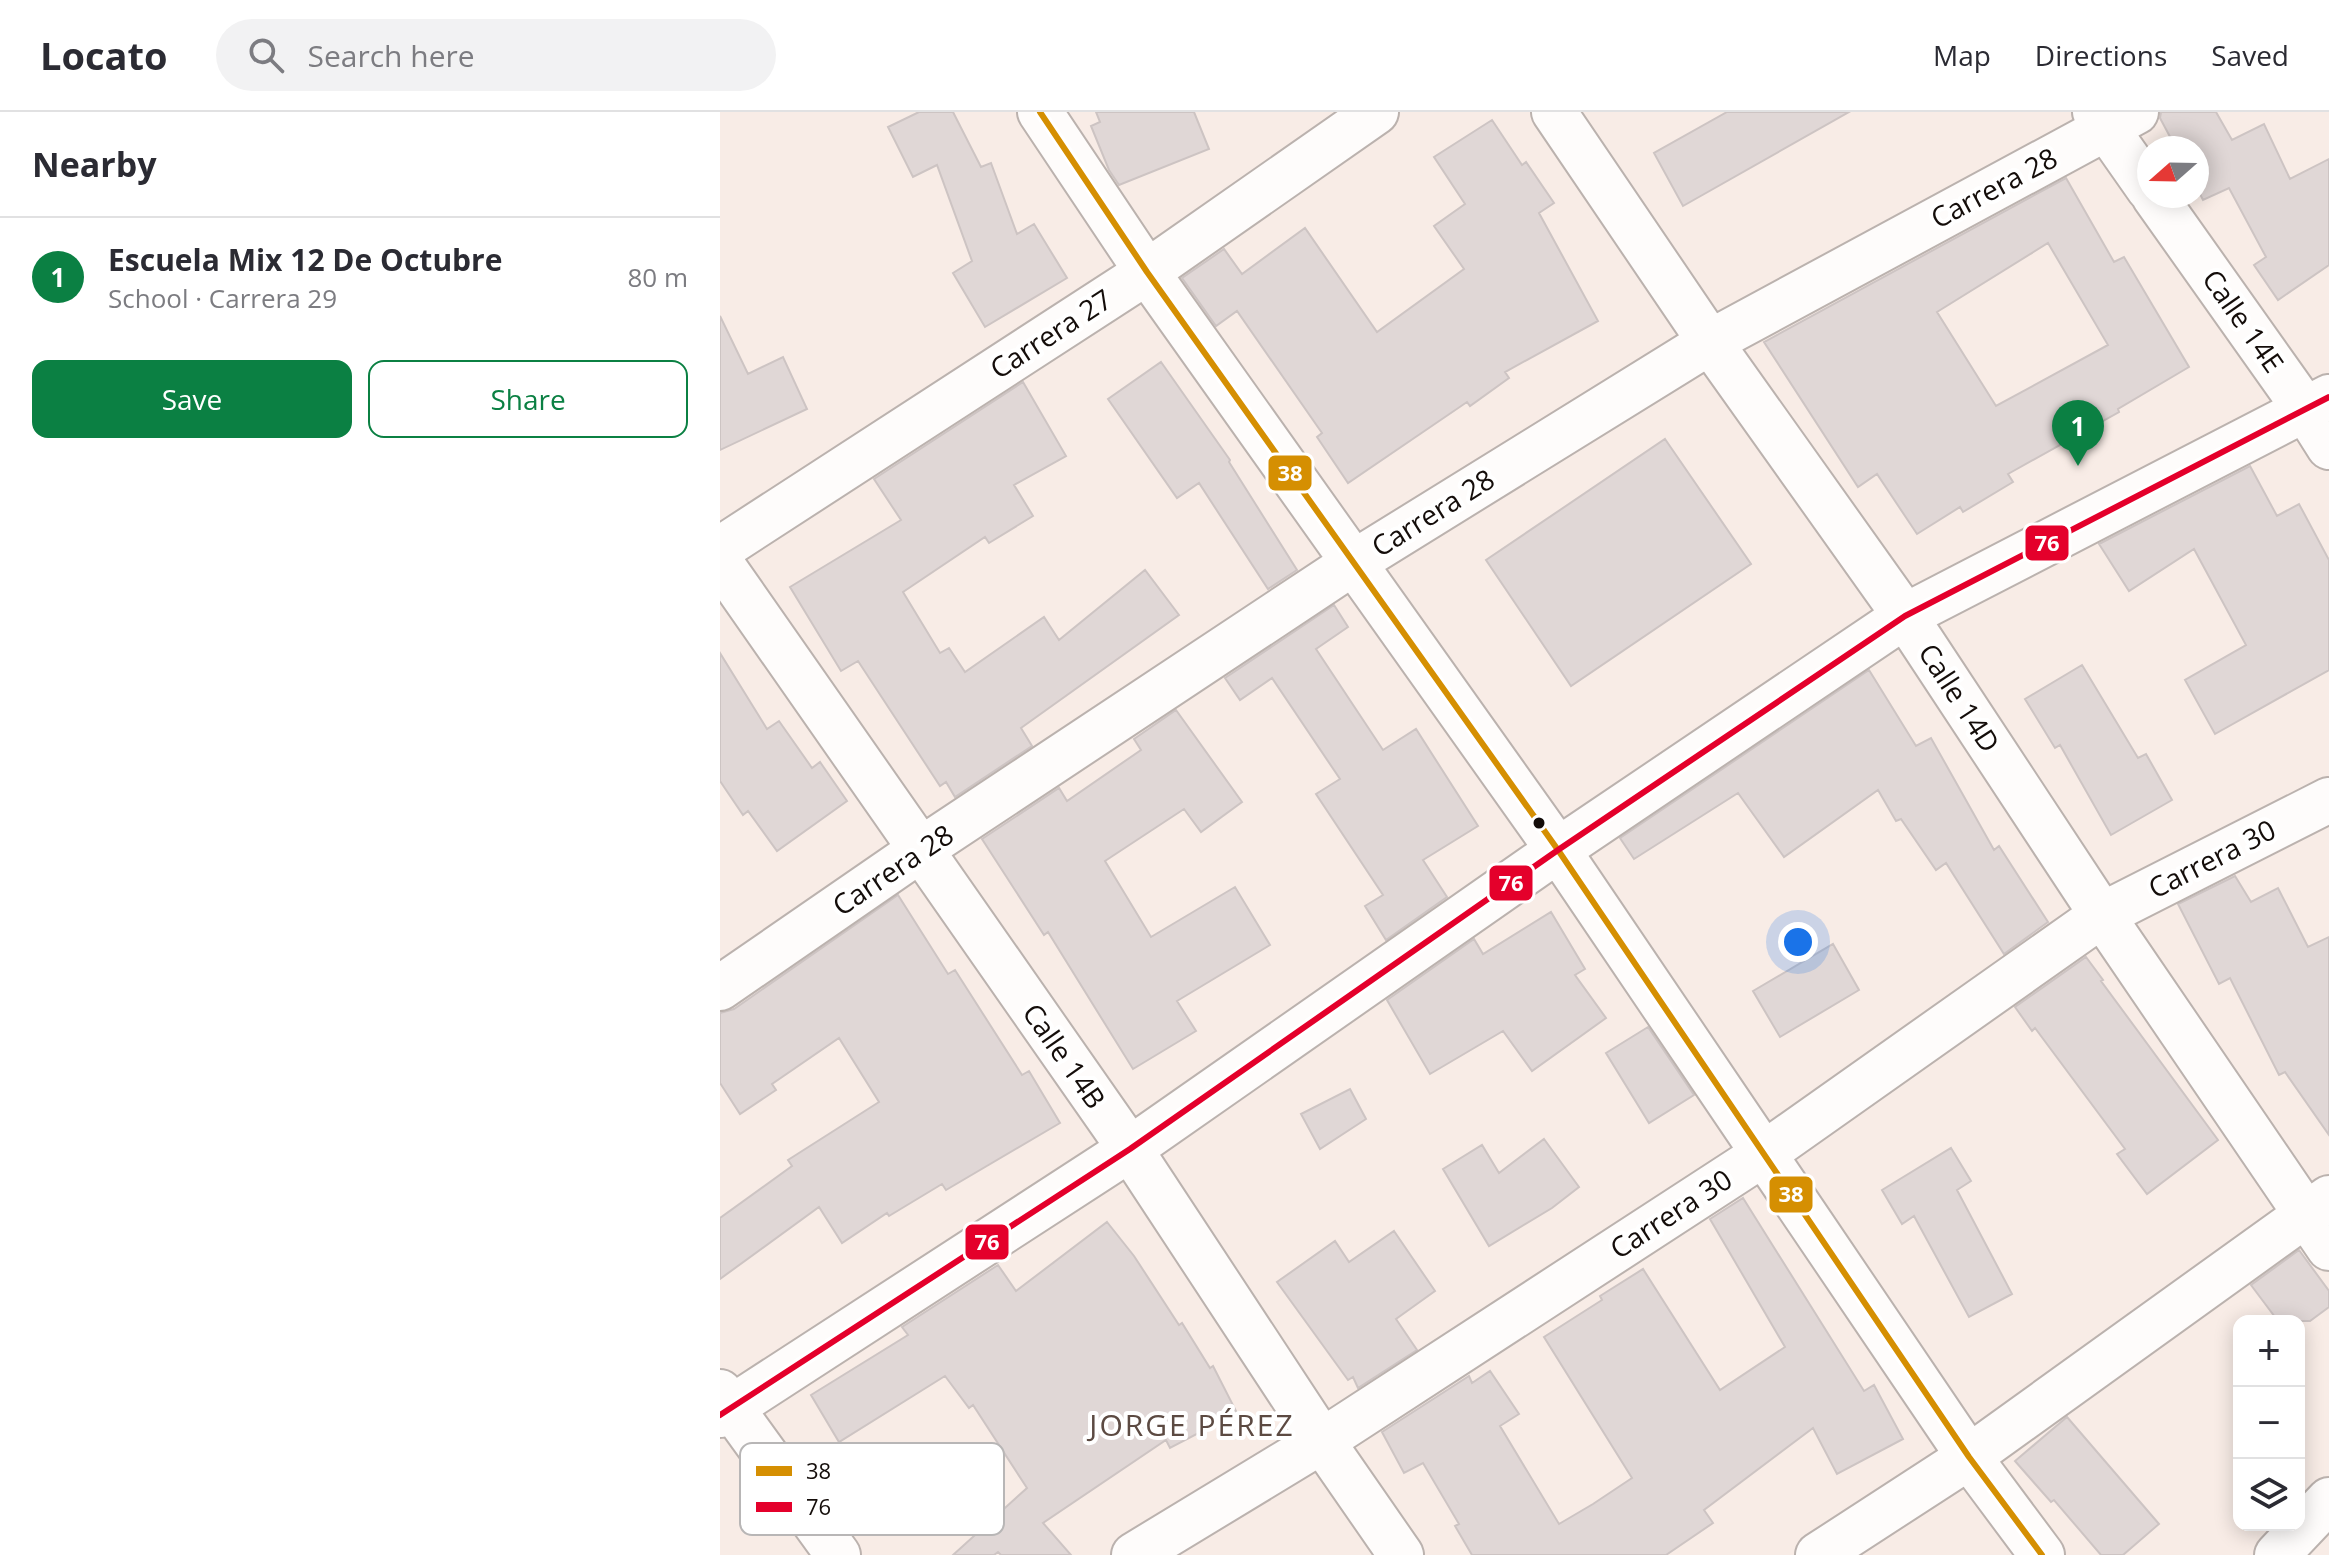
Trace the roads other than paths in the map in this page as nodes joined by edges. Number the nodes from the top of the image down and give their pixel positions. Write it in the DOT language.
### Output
graph roads {
  1 [pos="1040,112"];
  2 [pos="1376,112"];
  3 [pos="1554,112"];
  4 [pos="2112,117"];
  5 [pos="2137,166"];
  6 [pos="2163,208"];
  7 [pos="1147,272"];
  8 [pos="1710,342"];
  9 [pos="2317,403"];
  10 [pos="2329,447"];
  11 [pos="720,549"];
  12 [pos="720,562"];
  13 [pos="1353,563"];
  14 [pos="1905,616"];
  15 [pos="2329,800"];
  16 [pos="920,850"];
  17 [pos="1558,850"];
  18 [pos="2102,915"];
  19 [pos="720,988"];
  20 [pos="1130,1149"];
  21 [pos="1765,1153"];
  22 [pos="2321,1220"];
  23 [pos="724,1404"];
  24 [pos="1322,1441"];
  25 [pos="753,1443"];
  26 [pos="1969,1457"];
  27 [pos="2329,1500"];
  28 [pos="823,1535"];
  29 [pos="838,1555"];
  30 [pos="1134,1555"];
  31 [pos="1401,1555"];
  32 [pos="1818,1555"];
  33 [pos="2042,1555"];
  34 [pos="2277,1555"];
  1 -- 7 [label="street"];
  2 -- 7 [label="street, Carrera 27"];
  3 -- 8 [label="street, Calle 14D"];
  4 -- 5 [label="street"];
  4 -- 8 [label="street, Carrera 28"];
  6 -- 9 [label="street, Calle 14E"];
  7 -- 11 [label="street, Carrera 27"];
  7 -- 13 [label="street"];
  8 -- 13 [label="street, Carrera 28"];
  8 -- 14 [label="street, Calle 14D"];
  9 -- 10 [label="street, Calle 14E"];
  9 -- 14 [label="street"];
  12 -- 16 [label="street, Calle 14B"];
  13 -- 16 [label="street, Carrera 28"];
  13 -- 17 [label="street"];
  14 -- 17 [label="street"];
  14 -- 18 [label="street, Calle 14D"];
  15 -- 18 [label="street, Carrera 30"];
  16 -- 19 [label="street, Carrera 28"];
  16 -- 20 [label="street, Calle 14B"];
  17 -- 20 [label="street"];
  17 -- 21 [label="street"];
  18 -- 21 [label="street, Carrera 30"];
  18 -- 22 [label="street, Calle 14D"];
  20 -- 23 [label="street"];
  20 -- 24 [label="street, Calle 14B"];
  21 -- 24 [label="street, Carrera 30"];
  21 -- 26 [label="street"];
  22 -- 26 [label="street"];
  23 -- 25 [label="street"];
  24 -- 30 [label="street, Carrera 30"];
  24 -- 31 [label="street, Calle 14B"];
  26 -- 32 [label="street"];
  26 -- 33 [label="street"];
  27 -- 34 [label="street"];
  28 -- 29 [label="street"];
}
